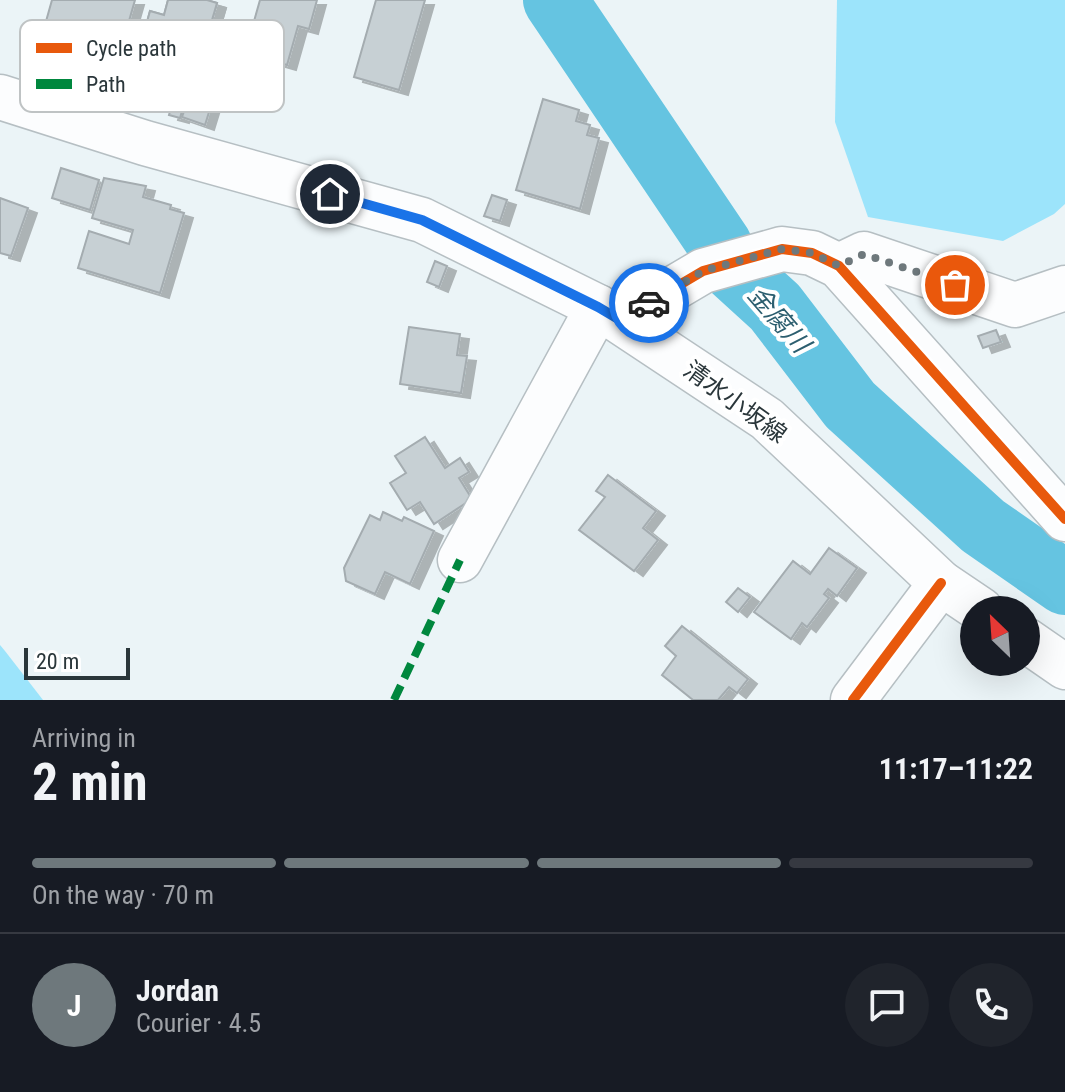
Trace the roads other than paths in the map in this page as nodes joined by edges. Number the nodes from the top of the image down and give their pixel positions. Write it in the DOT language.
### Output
graph roads {
  1 [pos="0,97"];
  2 [pos="20,103"];
  3 [pos="47,112"];
  4 [pos="826,260"];
  5 [pos="1065,288"];
  6 [pos="609,314"];
  7 [pos="1065,519"];
  8 [pos="460,560"];
  9 [pos="941,583"];
  10 [pos="960,596"];
  11 [pos="1040,650"];
  12 [pos="1065,667"];
  13 [pos="853,700"];
  1 -- 2 [label="main road, 清水小坂線"];
  3 -- 6 [label="main road, 清水小坂線"];
  4 -- 5 [label="main road"];
  4 -- 6 [label="main road"];
  4 -- 7 [label="main road"];
  6 -- 8 [label="main road"];
  6 -- 9 [label="main road, 清水小坂線"];
  9 -- 10 [label="main road, 清水小坂線"];
  9 -- 13 [label="main road"];
  11 -- 12 [label="main road"];
}
